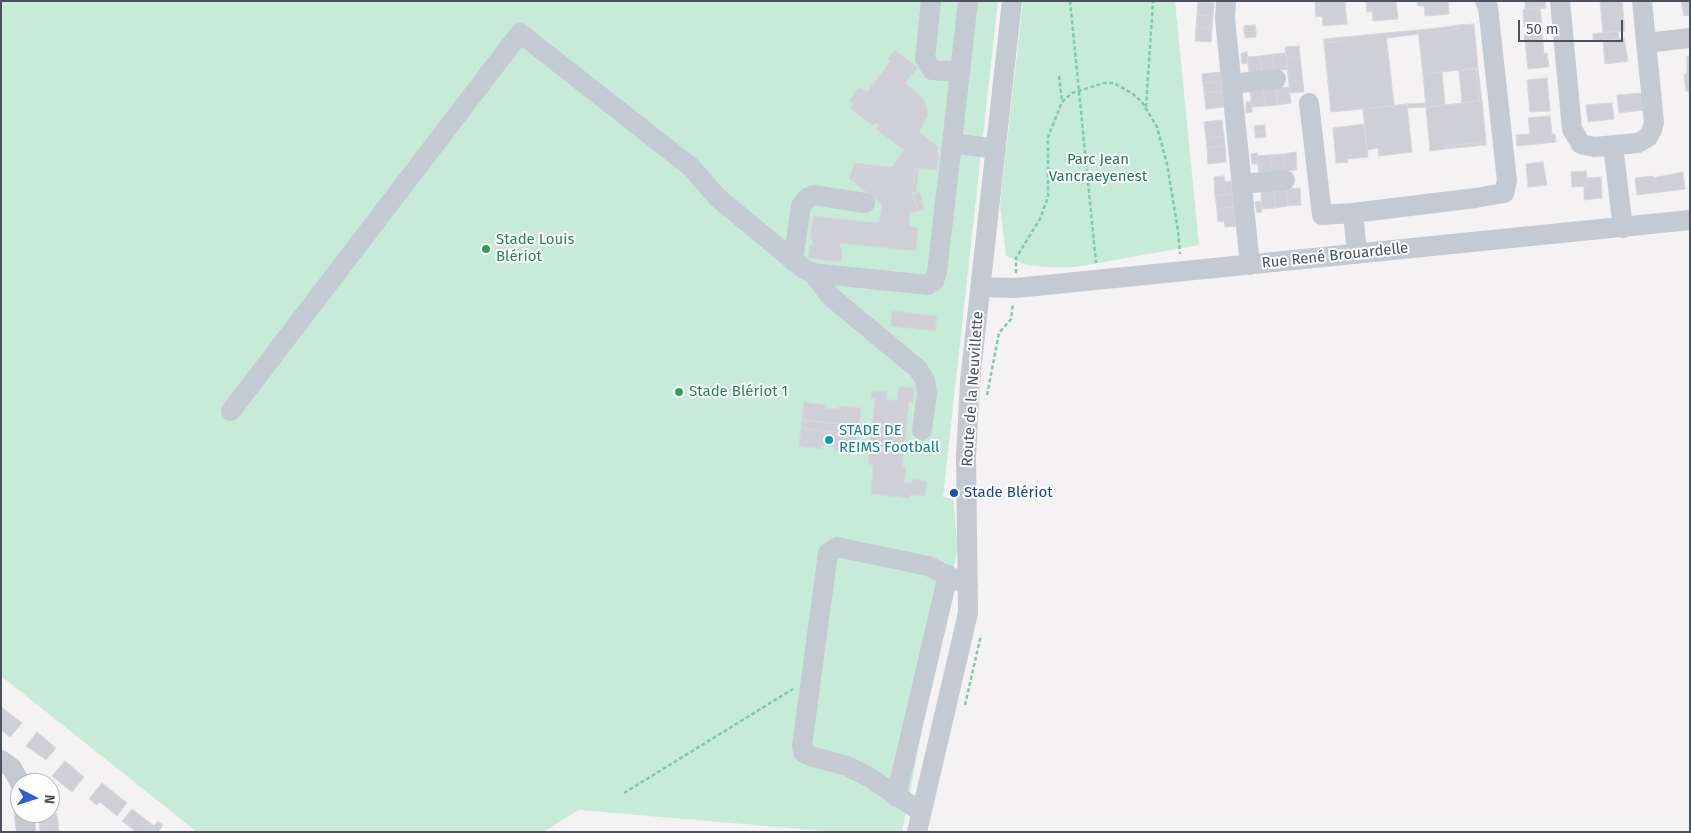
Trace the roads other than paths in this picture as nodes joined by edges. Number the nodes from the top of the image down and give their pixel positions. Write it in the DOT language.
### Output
graph roads {
  1 [pos="931,1"];
  2 [pos="968,1"];
  3 [pos="1012,1"];
  4 [pos="1226,1"];
  5 [pos="1478,1"];
  6 [pos="1485,1"];
  7 [pos="1560,1"];
  8 [pos="1642,1"];
  9 [pos="1473,2"];
  10 [pos="1690,38"];
  11 [pos="1646,43"];
  12 [pos="960,72"];
  13 [pos="1276,79"];
  14 [pos="1232,84"];
  15 [pos="1309,103"];
  16 [pos="952,143"];
  17 [pos="1613,146"];
  18 [pos="996,149"];
  19 [pos="1285,180"];
  20 [pos="1242,184"];
  21 [pos="865,203"];
  22 [pos="1352,213"];
  23 [pos="1690,220"];
  24 [pos="1623,228"];
  25 [pos="1357,254"];
  26 [pos="794,261"];
  27 [pos="1250,264"];
  28 [pos="813,273"];
  29 [pos="981,287"];
  30 [pos="231,411"];
  31 [pos="922,430"];
  32 [pos="948,575"];
  33 [pos="968,585"];
  34 [pos="1,760"];
  35 [pos="17,773"];
  36 [pos="896,797"];
  37 [pos="921,812"];
  38 [pos="917,832"];
  1 -- 12 [label="street"];
  2 -- 12 [label="street"];
  3 -- 18 [label="street, Route de la Neuvillette"];
  4 -- 14 [label="street"];
  5 -- 9 [label="street"];
  6 -- 22 [label="street"];
  7 -- 17 [label="street"];
  8 -- 11 [label="street"];
  10 -- 11 [label="street"];
  11 -- 17 [label="street"];
  12 -- 16 [label="street"];
  13 -- 14 [label="street"];
  14 -- 20 [label="street"];
  15 -- 22 [label="street"];
  16 -- 18 [label="street"];
  16 -- 28 [label="street"];
  17 -- 24 [label="street"];
  18 -- 29 [label="street, Route de la Neuvillette"];
  19 -- 20 [label="street"];
  20 -- 27 [label="street"];
  21 -- 26 [label="street"];
  22 -- 25 [label="street"];
  23 -- 24 [label="street, Rue René Brouardelle"];
  24 -- 25 [label="street, Rue René Brouardelle"];
  25 -- 27 [label="street, Rue René Brouardelle"];
  26 -- 28 [label="street"];
  26 -- 30 [label="street"];
  27 -- 29 [label="street, Rue René Brouardelle"];
  28 -- 31 [label="street"];
  29 -- 33 [label="street, Route de la Neuvillette"];
  32 -- 33 [label="street"];
  32 -- 36 [label="street"];
  32 -- 36 [label="street"];
  33 -- 37 [label="street, Route de la Neuvillette"];
  34 -- 35 [label="street"];
  36 -- 37 [label="street"];
  37 -- 38 [label="street, Route de la Neuvillette"];
}
